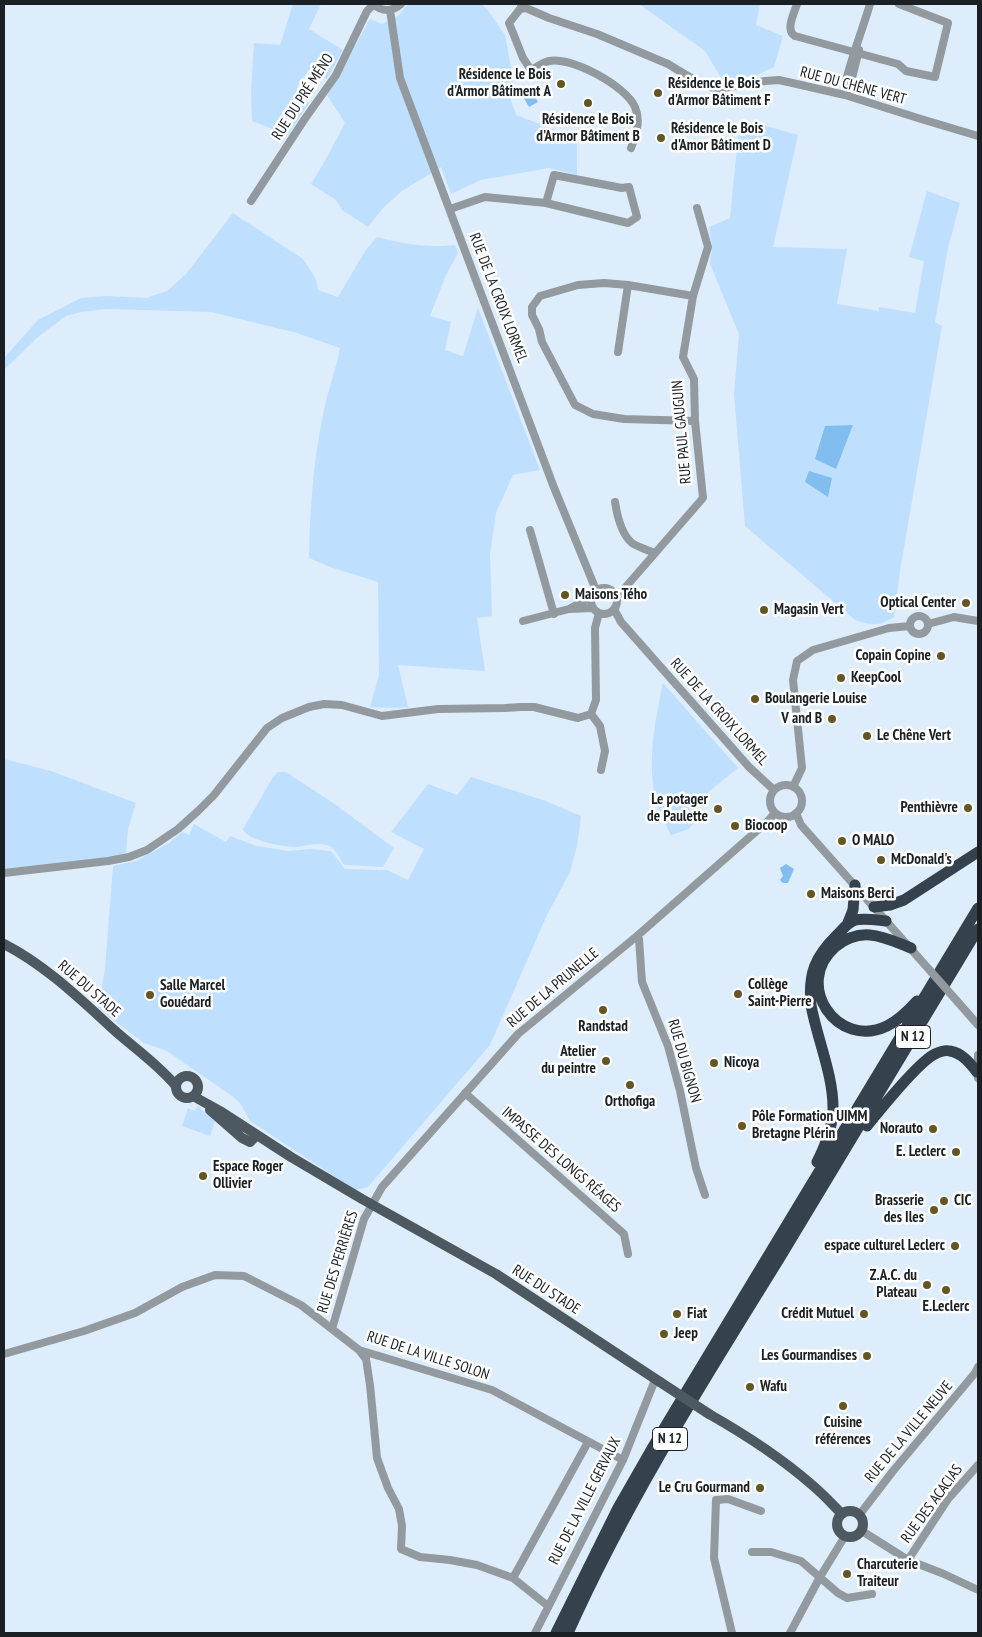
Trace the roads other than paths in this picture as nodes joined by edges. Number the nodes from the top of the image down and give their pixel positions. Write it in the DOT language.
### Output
graph roads {
  1 [pos="401,4"];
  2 [pos="797,4"];
  3 [pos="870,4"];
  4 [pos="899,4"];
  5 [pos="369,5"];
  6 [pos="525,5"];
  7 [pos="390,10"];
  8 [pos="857,50"];
  9 [pos="846,92"];
  10 [pos="978,136"];
  11 [pos="630,148"];
  12 [pos="251,201"];
  13 [pos="546,203"];
  14 [pos="697,208"];
  15 [pos="450,209"];
  16 [pos="628,285"];
  17 [pos="693,296"];
  18 [pos="618,352"];
  19 [pos="695,421"];
  20 [pos="615,502"];
  21 [pos="530,530"];
  22 [pos="654,553"];
  23 [pos="593,594"];
  24 [pos="616,597"];
  25 [pos="570,609"];
  26 [pos="614,609"];
  27 [pos="596,611"];
  28 [pos="554,614"];
  29 [pos="523,621"];
  30 [pos="978,621"];
  31 [pos="928,624"];
  32 [pos="910,626"];
  33 [pos="592,714"];
  34 [pos="601,770"];
  35 [pos="795,784"];
  36 [pos="774,790"];
  37 [pos="775,813"];
  38 [pos="796,814"];
  39 [pos="978,852"];
  40 [pos="4,873"];
  41 [pos="855,885"];
  42 [pos="874,907"];
  43 [pos="978,908"];
  44 [pos="886,921"];
  45 [pos="847,924"];
  46 [pos="978,929"];
  47 [pos="637,936"];
  48 [pos="4,944"];
  49 [pos="914,953"];
  50 [pos="928,993"];
  51 [pos="978,1025"];
  52 [pos="978,1054"];
  53 [pos="978,1075"];
  54 [pos="179,1082"];
  55 [pos="196,1091"];
  56 [pos="464,1093"];
  57 [pos="205,1103"];
  58 [pos="220,1111"];
  59 [pos="253,1138"];
  60 [pos="848,1145"];
  61 [pos="705,1195"];
  62 [pos="371,1204"];
  63 [pos="797,1207"];
  64 [pos="628,1254"];
  65 [pos="332,1329"];
  66 [pos="359,1350"];
  67 [pos="4,1354"];
  68 [pos="978,1367"];
  69 [pos="658,1381"];
  70 [pos="588,1442"];
  71 [pos="623,1460"];
  72 [pos="978,1465"];
  73 [pos="761,1511"];
  74 [pos="842,1514"];
  75 [pos="860,1514"];
  76 [pos="862,1531"];
  77 [pos="845,1536"];
  78 [pos="752,1552"];
  79 [pos="908,1560"];
  80 [pos="820,1577"];
  81 [pos="513,1578"];
  82 [pos="978,1590"];
  83 [pos="872,1594"];
  84 [pos="548,1606"];
  85 [pos="534,1633"];
  86 [pos="556,1633"];
  87 [pos="568,1633"];
  88 [pos="732,1633"];
  89 [pos="790,1633"];
  1 -- 7 [label="street"];
  2 -- 8 [label="street"];
  3 -- 8 [label="street"];
  4 -- 8 [label="street"];
  5 -- 7 [label="street"];
  5 -- 12 [label="street, RUE DU PRÉ MÉNO"];
  6 -- 9 [label="street, RUE DU CHÊNE VERT"];
  6 -- 11 [label="street"];
  7 -- 15 [label="street, RUE DE LA CROIX LORMEL"];
  8 -- 9 [label="street"];
  9 -- 10 [label="street, RUE DU CHÊNE VERT"];
  13 -- 13 [label="street"];
  13 -- 15 [label="street"];
  14 -- 17 [label="street, RUE PAUL GAUGUIN"];
  15 -- 23 [label="street, RUE DE LA CROIX LORMEL"];
  16 -- 17 [label="street"];
  16 -- 18 [label="street"];
  16 -- 19 [label="street"];
  17 -- 19 [label="street, RUE PAUL GAUGUIN"];
  19 -- 22 [label="street, RUE PAUL GAUGUIN"];
  20 -- 22 [label="street"];
  21 -- 28 [label="street"];
  22 -- 24 [label="street, RUE PAUL GAUGUIN"];
  23 -- 24 [label="street"];
  23 -- 25 [label="street"];
  23 -- 27 [label="street"];
  24 -- 26 [label="street"];
  25 -- 27 [label="street"];
  25 -- 28 [label="street"];
  26 -- 27 [label="street"];
  26 -- 36 [label="street, RUE DE LA CROIX LORMEL"];
  27 -- 33 [label="street"];
  28 -- 29 [label="street"];
  30 -- 31 [label="street"];
  31 -- 32 [label="street"];
  31 -- 32 [label="street"];
  32 -- 35 [label="street"];
  33 -- 34 [label="street"];
  33 -- 40 [label="street"];
  35 -- 36 [label="street"];
  35 -- 38 [label="street"];
  36 -- 37 [label="street"];
  37 -- 38 [label="street"];
  37 -- 47 [label="street, RUE DE LA PRUNELLE"];
  38 -- 41 [label="street"];
  39 -- 42 [label="highway"];
  41 -- 42 [label="street"];
  41 -- 45 [label="highway"];
  42 -- 44 [label="street"];
  43 -- 50 [label="highway, N 12"];
  44 -- 45 [label="highway"];
  44 -- 49 [label="street"];
  45 -- 63 [label="highway"];
  46 -- 60 [label="highway, N 12"];
  47 -- 56 [label="street, RUE DE LA PRUNELLE"];
  47 -- 61 [label="street, RUE DU BIGNON"];
  48 -- 54 [label="main road, RUE DU STADE"];
  49 -- 50 [label="highway"];
  49 -- 51 [label="street, bridge"];
  50 -- 63 [label="highway, N 12"];
  52 -- 53 [label="street"];
  53 -- 60 [label="highway"];
  54 -- 55 [label="main road, RUE DU STADE"];
  54 -- 55 [label="main road, RUE DU STADE"];
  55 -- 57 [label="main road, RUE DU STADE"];
  55 -- 58 [label="main road, RUE DU STADE"];
  56 -- 62 [label="street, RUE DE LA PRUNELLE"];
  56 -- 64 [label="street, IMPASSE DES LONGS RÉAGES"];
  57 -- 58 [label="main road, RUE DU STADE"];
  57 -- 59 [label="main road"];
  58 -- 59 [label="main road, RUE DU STADE"];
  59 -- 62 [label="main road, RUE DU STADE"];
  60 -- 87 [label="highway, N 12"];
  62 -- 65 [label="street, RUE DES PERRIÈRES"];
  62 -- 69 [label="main road, RUE DU STADE"];
  63 -- 86 [label="highway, N 12"];
  65 -- 66 [label="street, RUE DE LA VILLE SOLON"];
  65 -- 67 [label="street, RUE DE LA VILLE SOLON"];
  66 -- 70 [label="street, RUE DE LA VILLE SOLON"];
  66 -- 81 [label="street"];
  68 -- 75 [label="street, RUE DE LA VILLE NEUVE"];
  69 -- 71 [label="street, RUE DE LA VILLE GERVAUX"];
  69 -- 74 [label="main road, RUE DU STADE, bridge"];
  70 -- 71 [label="street, RUE DE LA VILLE SOLON"];
  70 -- 81 [label="street"];
  71 -- 84 [label="street, RUE DE LA VILLE GERVAUX"];
  72 -- 79 [label="street, RUE DES ACACIAS"];
  73 -- 88 [label="street"];
  74 -- 75 [label="main road"];
  74 -- 77 [label="main road"];
  75 -- 76 [label="main road"];
  76 -- 77 [label="main road"];
  76 -- 79 [label="street"];
  77 -- 80 [label="street"];
  78 -- 80 [label="street"];
  79 -- 82 [label="street"];
  80 -- 83 [label="street"];
  80 -- 89 [label="street"];
  81 -- 84 [label="street"];
  84 -- 85 [label="street, RUE DE LA VILLE GERVAUX"];
}
